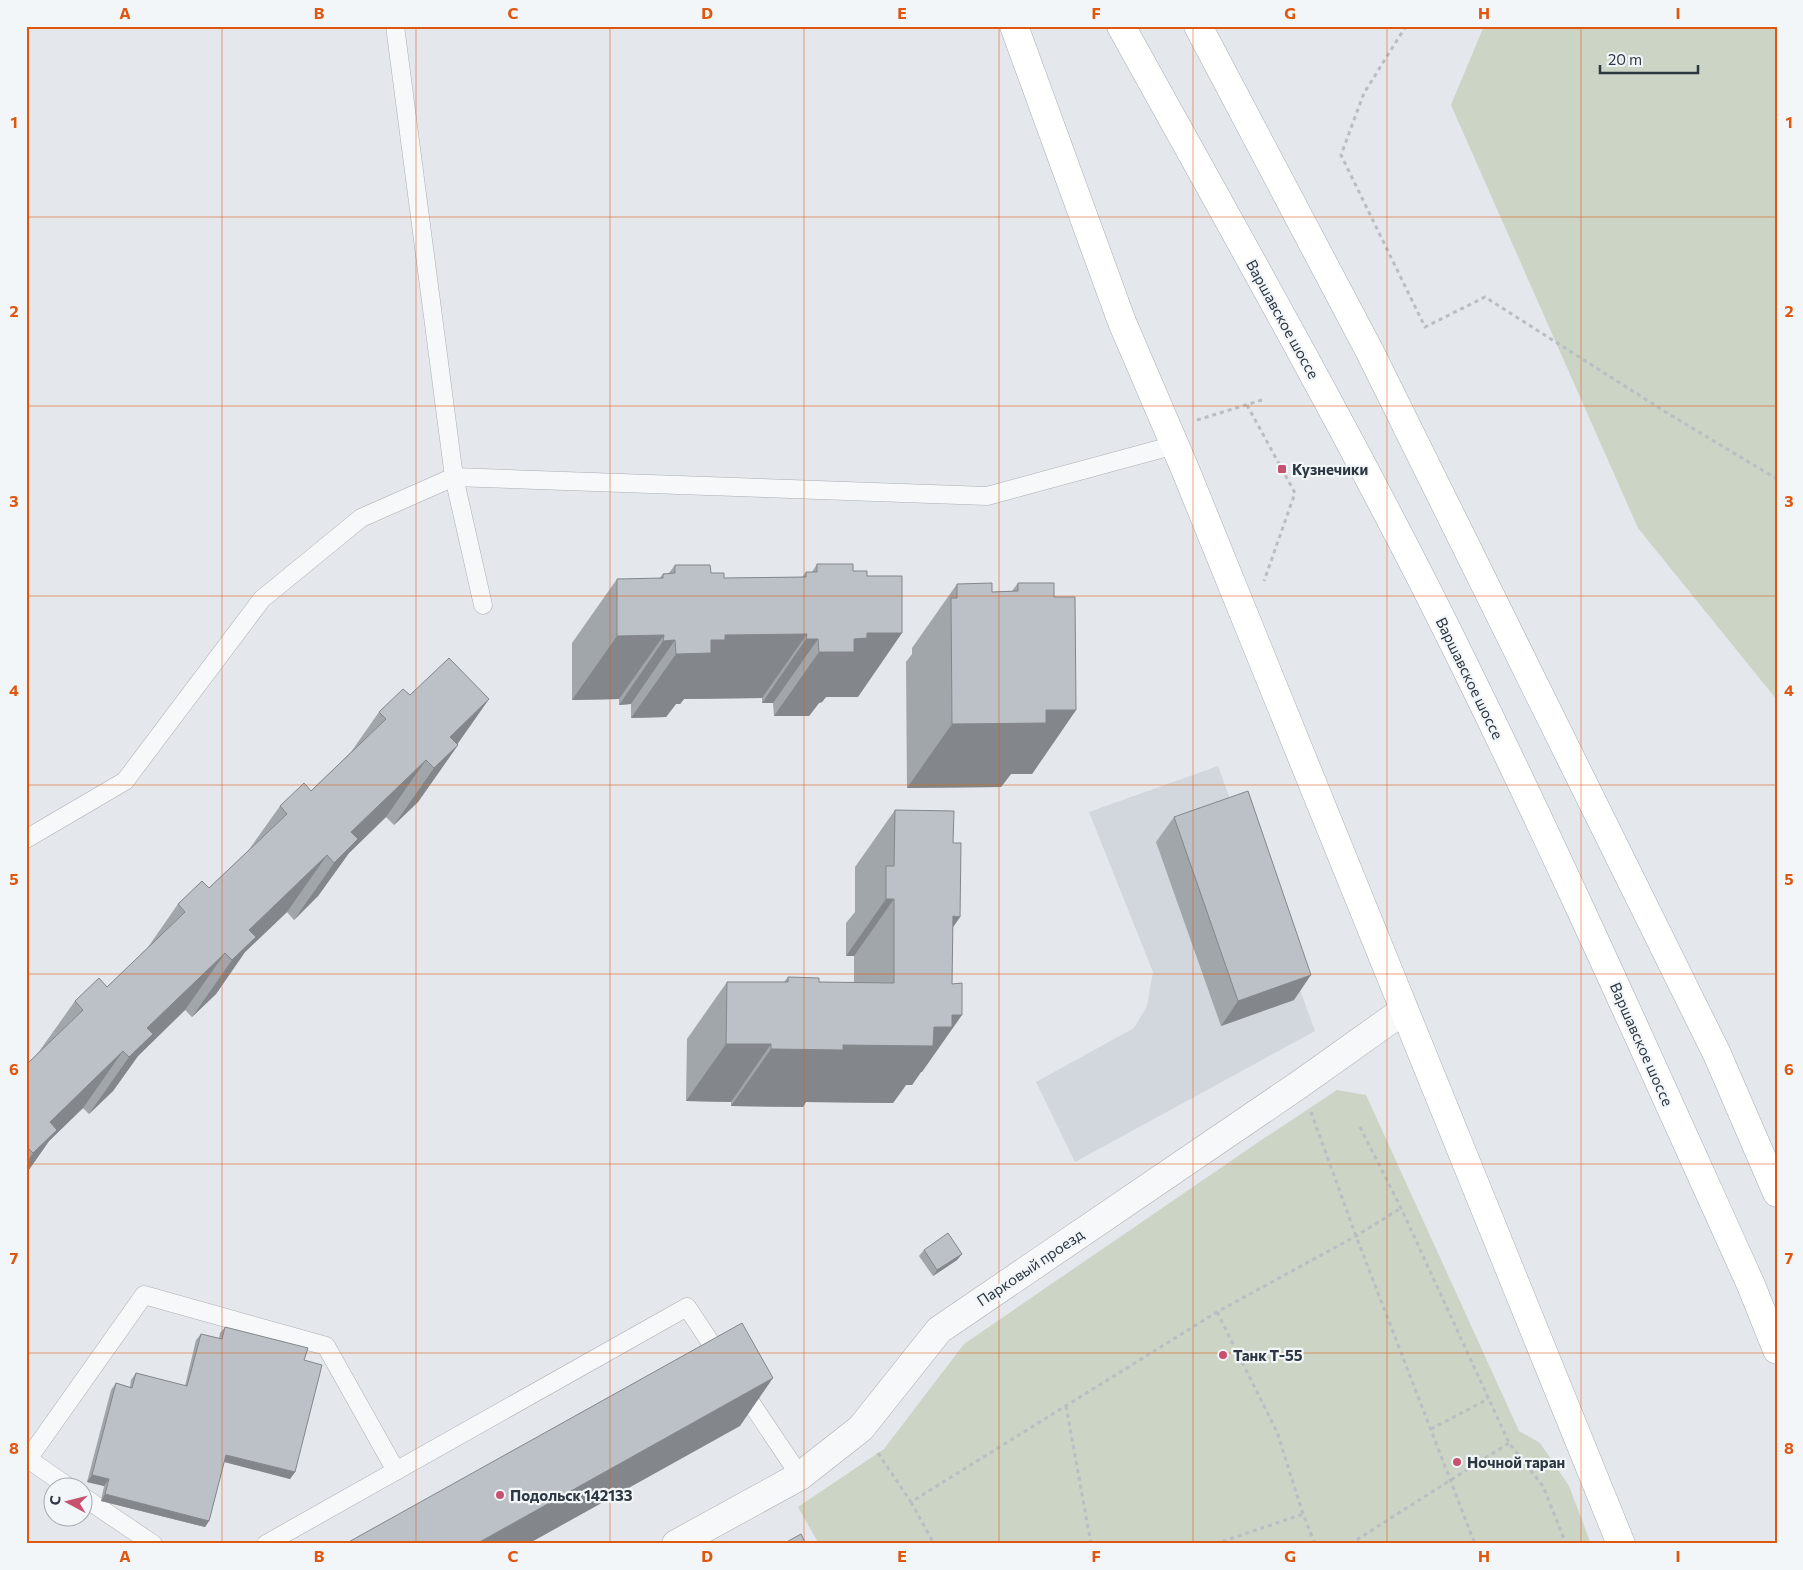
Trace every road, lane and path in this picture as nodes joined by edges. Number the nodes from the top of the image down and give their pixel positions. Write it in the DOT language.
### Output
graph roads {
  1 [pos="395,26"];
  2 [pos="1014,26"];
  3 [pos="1121,26"];
  4 [pos="1198,26"];
  5 [pos="1406,26"];
  6 [pos="1262,400"];
  7 [pos="1246,405"];
  8 [pos="1190,422"];
  9 [pos="1175,445"];
  10 [pos="454,477"];
  11 [pos="1777,479"];
  12 [pos="483,605"];
  13 [pos="1248,625"];
  14 [pos="26,839"];
  15 [pos="1404,1010"];
  16 [pos="1300,1084"];
  17 [pos="1360,1127"];
  18 [pos="1777,1193"];
  19 [pos="1401,1208"];
  20 [pos="1356,1236"];
  21 [pos="1217,1312"];
  22 [pos="1777,1350"];
  23 [pos="1488,1399"];
  24 [pos="1066,1406"];
  25 [pos="861,1428"];
  26 [pos="1431,1429"];
  27 [pos="1509,1443"];
  28 [pos="396,1470"];
  29 [pos="800,1476"];
  30 [pos="56,1478"];
  31 [pos="1451,1479"];
  32 [pos="912,1502"];
  33 [pos="92,1503"];
  34 [pos="1303,1514"];
  35 [pos="153,1544"];
  36 [pos="266,1544"];
  37 [pos="676,1544"];
  38 [pos="934,1544"];
  39 [pos="1091,1544"];
  40 [pos="1215,1544"];
  41 [pos="1316,1544"];
  42 [pos="1350,1544"];
  43 [pos="1476,1544"];
  44 [pos="1566,1544"];
  45 [pos="1621,1544"];
  1 -- 10 [label="lane"];
  2 -- 9 [label="main road"];
  3 -- 22 [label="main road, Варшавское шоссе"];
  4 -- 18 [label="main road"];
  5 -- 11 [label="path"];
  6 -- 7 [label="path"];
  7 -- 8 [label="path"];
  7 -- 13 [label="path"];
  9 -- 10 [label="lane"];
  9 -- 13 [label="main road"];
  10 -- 12 [label="lane"];
  10 -- 14 [label="lane"];
  13 -- 15 [label="main road"];
  15 -- 16 [label="street, Парковый проезд"];
  15 -- 45 [label="main road"];
  16 -- 20 [label="path"];
  16 -- 25 [label="street, Парковый проезд"];
  17 -- 19 [label="path"];
  19 -- 20 [label="path"];
  19 -- 23 [label="path"];
  20 -- 21 [label="path"];
  20 -- 26 [label="path"];
  21 -- 24 [label="path"];
  21 -- 34 [label="path"];
  23 -- 26 [label="path"];
  23 -- 27 [label="path"];
  24 -- 32 [label="path"];
  24 -- 39 [label="path"];
  25 -- 29 [label="street, Парковый проезд"];
  25 -- 32 [label="path"];
  26 -- 31 [label="path"];
  27 -- 31 [label="path"];
  27 -- 44 [label="path"];
  28 -- 29 [label="lane"];
  28 -- 30 [label="lane"];
  28 -- 36 [label="lane"];
  29 -- 37 [label="street, Парковый проезд"];
  31 -- 42 [label="path"];
  31 -- 43 [label="path"];
  32 -- 38 [label="path"];
  33 -- 35 [label="lane"];
  34 -- 40 [label="path"];
  34 -- 41 [label="path"];
}
